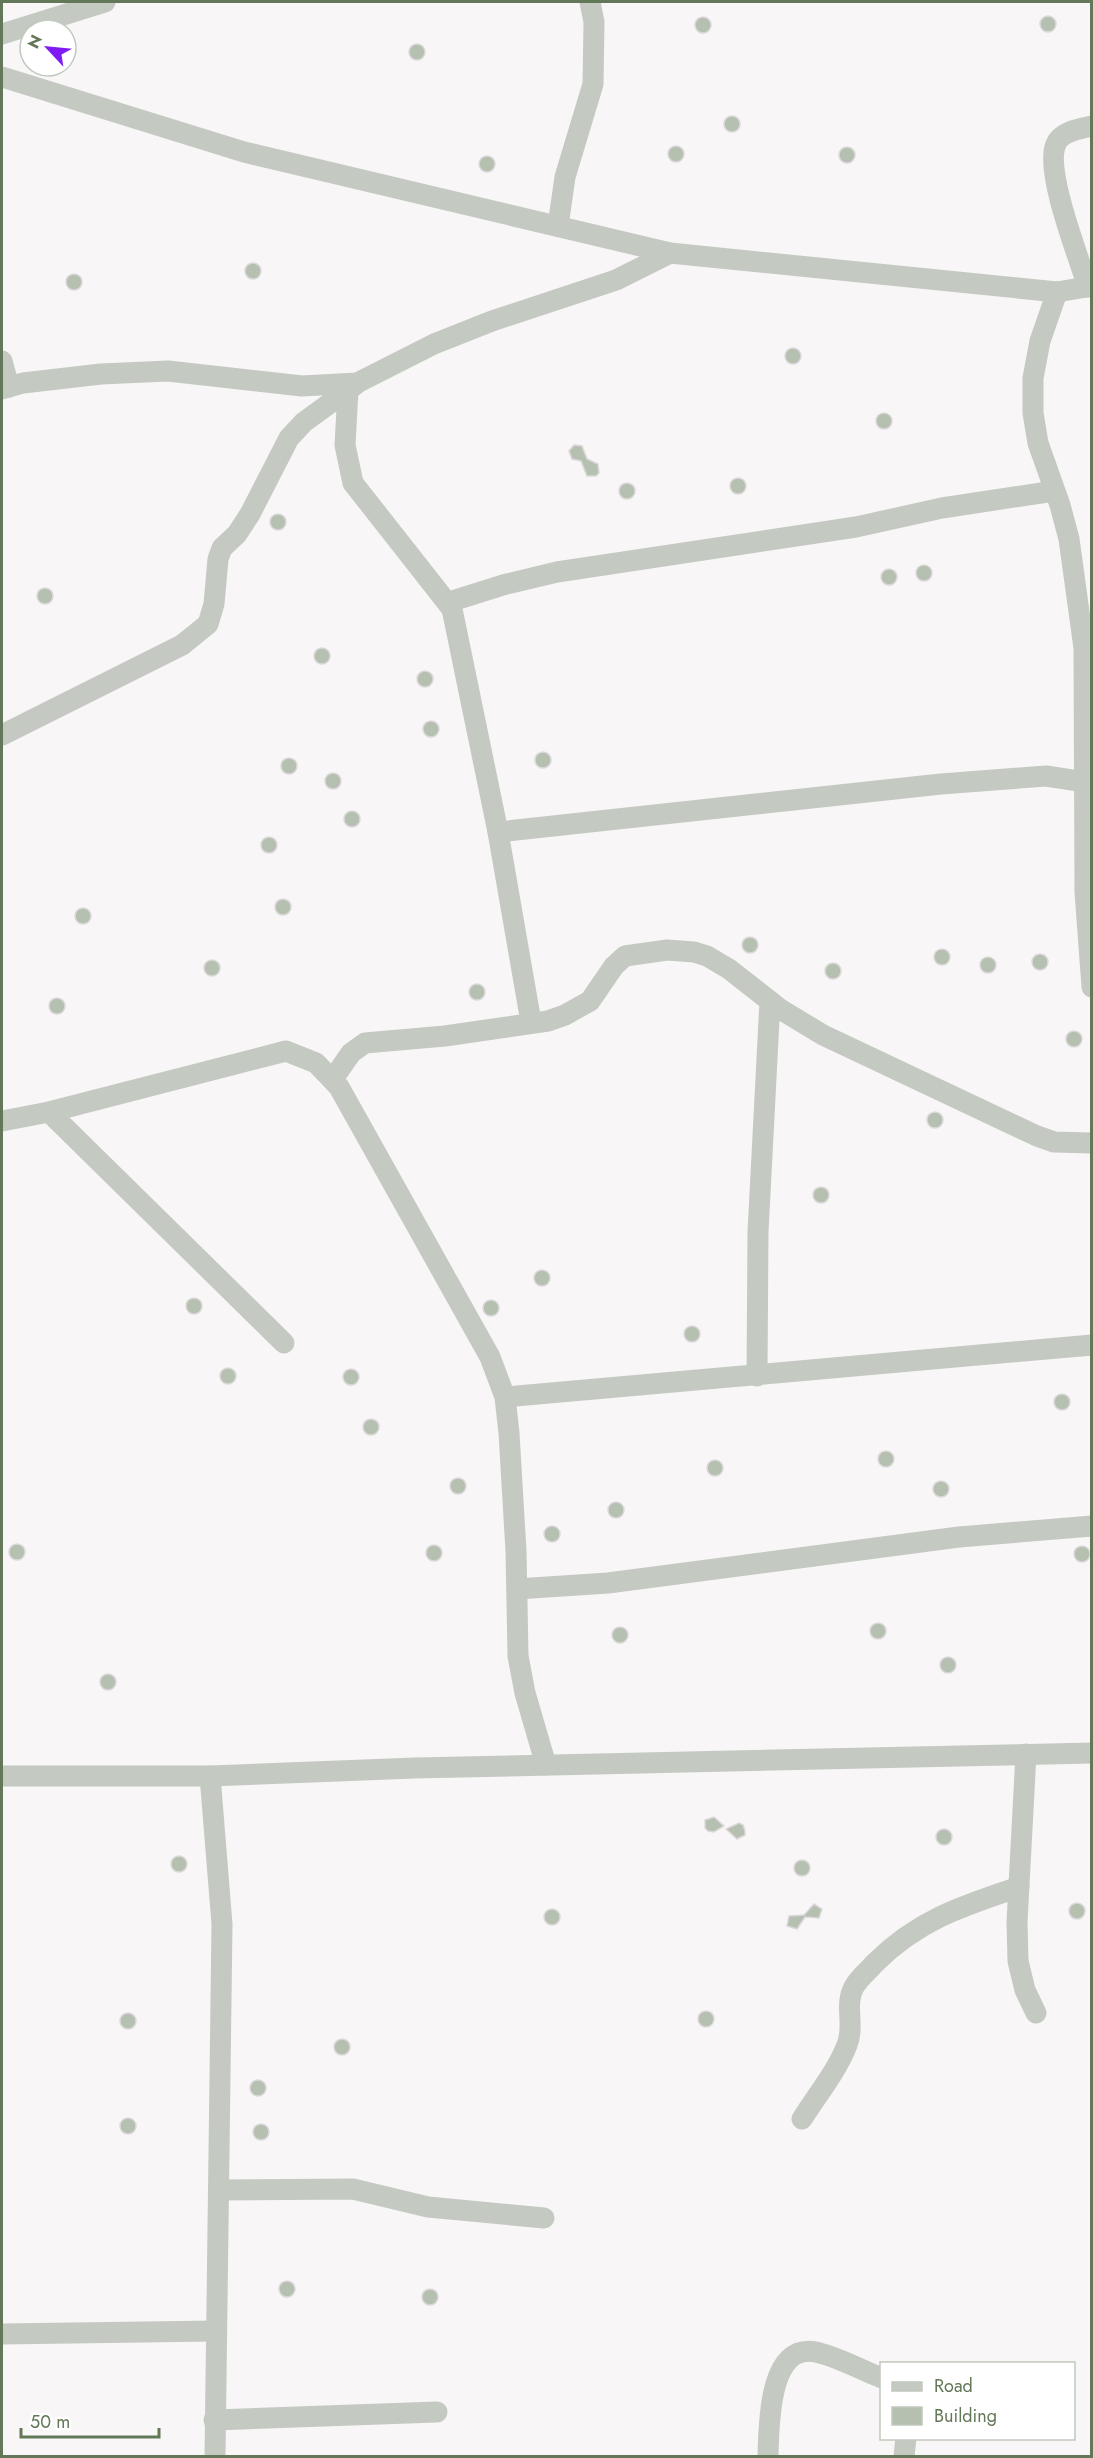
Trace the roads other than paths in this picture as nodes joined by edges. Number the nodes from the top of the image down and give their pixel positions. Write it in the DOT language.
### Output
graph roads {
  1 [pos="105,2"];
  2 [pos="590,2"];
  3 [pos="75,6"];
  4 [pos="2,34"];
  5 [pos="2,77"];
  6 [pos="1092,126"];
  7 [pos="558,226"];
  8 [pos="670,253"];
  9 [pos="1090,287"];
  10 [pos="1057,292"];
  11 [pos="2,361"];
  12 [pos="352,387"];
  13 [pos="5,388"];
  14 [pos="1054,491"];
  15 [pos="449,602"];
  16 [pos="2,735"];
  17 [pos="1088,782"];
  18 [pos="498,832"];
  19 [pos="1092,987"];
  20 [pos="770,1001"];
  21 [pos="531,1022"];
  22 [pos="333,1079"];
  23 [pos="49,1112"];
  24 [pos="2,1121"];
  25 [pos="1092,1143"];
  26 [pos="284,1343"];
  27 [pos="1092,1345"];
  28 [pos="757,1376"];
  29 [pos="505,1397"];
  30 [pos="1092,1526"];
  31 [pos="517,1589"];
  32 [pos="1092,1753"];
  33 [pos="1026,1754"];
  34 [pos="546,1765"];
  35 [pos="2,1776"];
  36 [pos="210,1776"];
  37 [pos="1019,1887"];
  38 [pos="1036,2013"];
  39 [pos="802,2119"];
  40 [pos="219,2190"];
  41 [pos="544,2218"];
  42 [pos="214,2331"];
  43 [pos="2,2334"];
  44 [pos="880,2377"];
  45 [pos="437,2412"];
  46 [pos="214,2420"];
  47 [pos="906,2440"];
  48 [pos="214,2457"];
  49 [pos="768,2457"];
  50 [pos="904,2457"];
  1 -- 3 [label="street"];
  2 -- 7 [label="street"];
  3 -- 4 [label="street"];
  5 -- 7 [label="street"];
  6 -- 9 [label="street"];
  7 -- 8 [label="street"];
  8 -- 10 [label="street"];
  8 -- 12 [label="street"];
  9 -- 10 [label="street"];
  10 -- 14 [label="street"];
  11 -- 13 [label="street"];
  12 -- 13 [label="street"];
  12 -- 15 [label="street"];
  12 -- 16 [label="street"];
  14 -- 15 [label="street"];
  14 -- 17 [label="street"];
  15 -- 18 [label="street"];
  17 -- 18 [label="street"];
  17 -- 19 [label="street"];
  18 -- 21 [label="street"];
  20 -- 21 [label="street"];
  20 -- 25 [label="street"];
  20 -- 28 [label="street"];
  21 -- 22 [label="street"];
  22 -- 23 [label="street"];
  22 -- 29 [label="street"];
  23 -- 24 [label="street"];
  23 -- 26 [label="street"];
  27 -- 28 [label="street"];
  28 -- 29 [label="street"];
  29 -- 31 [label="street"];
  30 -- 31 [label="street"];
  31 -- 34 [label="street"];
  32 -- 33 [label="street"];
  33 -- 34 [label="street"];
  33 -- 37 [label="street"];
  34 -- 36 [label="street"];
  35 -- 36 [label="street"];
  36 -- 40 [label="street"];
  37 -- 38 [label="street"];
  37 -- 39 [label="street"];
  40 -- 41 [label="street"];
  40 -- 42 [label="street"];
  42 -- 43 [label="street"];
  42 -- 46 [label="street"];
  44 -- 49 [label="street"];
  45 -- 46 [label="street"];
  46 -- 48 [label="street"];
  47 -- 50 [label="street"];
}
